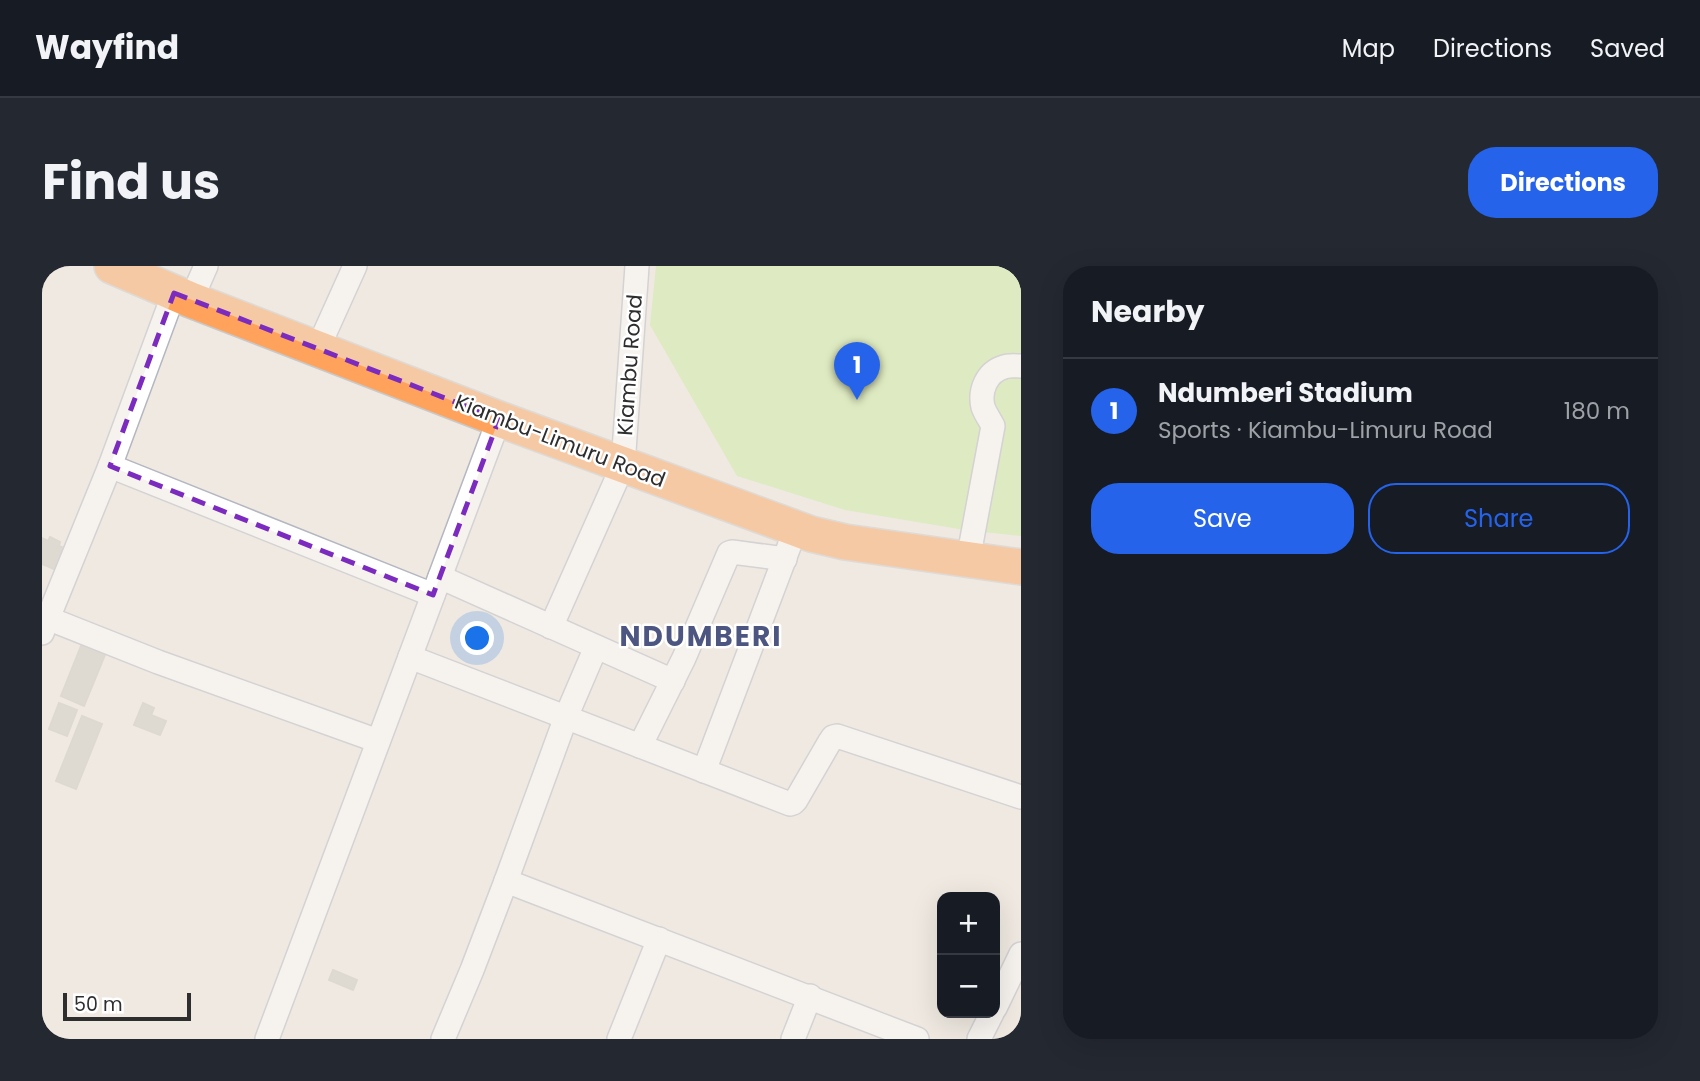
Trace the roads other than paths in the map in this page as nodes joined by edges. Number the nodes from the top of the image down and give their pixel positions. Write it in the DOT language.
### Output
graph roads {
  1 [pos="112,266"];
  2 [pos="206,266"];
  3 [pos="355,266"];
  4 [pos="638,266"];
  5 [pos="182,296"];
  6 [pos="318,348"];
  7 [pos="1021,366"];
  8 [pos="499,419"];
  9 [pos="623,465"];
  10 [pos="110,466"];
  11 [pos="790,544"];
  12 [pos="968,559"];
  13 [pos="1021,567"];
  14 [pos="436,586"];
  15 [pos="44,622"];
  16 [pos="551,627"];
  17 [pos="596,647"];
  18 [pos="410,657"];
  19 [pos="673,681"];
  20 [pos="566,717"];
  21 [pos="378,741"];
  22 [pos="640,746"];
  23 [pos="704,771"];
  24 [pos="1021,797"];
  25 [pos="506,881"];
  26 [pos="659,939"];
  27 [pos="1021,954"];
  28 [pos="810,996"];
  29 [pos="1000,998"];
  30 [pos="990,1018"];
  31 [pos="267,1039"];
  32 [pos="443,1039"];
  33 [pos="619,1039"];
  34 [pos="793,1039"];
  35 [pos="918,1039"];
  36 [pos="979,1039"];
  1 -- 5 [label="highway, Kiambu-Limuru Road"];
  2 -- 5 [label="street"];
  3 -- 6 [label="street"];
  4 -- 9 [label="street, Kiambu Road"];
  5 -- 6 [label="highway, Kiambu-Limuru Road"];
  5 -- 10 [label="street"];
  6 -- 8 [label="highway, Kiambu-Limuru Road"];
  7 -- 12 [label="street"];
  8 -- 9 [label="highway, Kiambu-Limuru Road"];
  8 -- 14 [label="street"];
  9 -- 11 [label="highway, Kiambu-Limuru Road"];
  9 -- 16 [label="street, Kiambu Road"];
  10 -- 14 [label="street"];
  10 -- 15 [label="street"];
  11 -- 12 [label="highway, Kiambu-Limuru Road"];
  11 -- 19 [label="street"];
  11 -- 23 [label="street"];
  12 -- 13 [label="highway, Kiambu-Limuru Road"];
  14 -- 16 [label="street"];
  14 -- 18 [label="street"];
  15 -- 21 [label="street"];
  16 -- 17 [label="street"];
  17 -- 19 [label="street"];
  17 -- 20 [label="street"];
  18 -- 20 [label="street"];
  18 -- 21 [label="street"];
  19 -- 22 [label="street"];
  20 -- 22 [label="street"];
  20 -- 25 [label="street"];
  21 -- 31 [label="street"];
  22 -- 23 [label="street"];
  23 -- 24 [label="street"];
  25 -- 26 [label="street"];
  25 -- 32 [label="street"];
  26 -- 28 [label="street"];
  26 -- 33 [label="street"];
  27 -- 29 [label="street"];
  28 -- 34 [label="street"];
  28 -- 35 [label="street"];
  30 -- 36 [label="street"];
}
